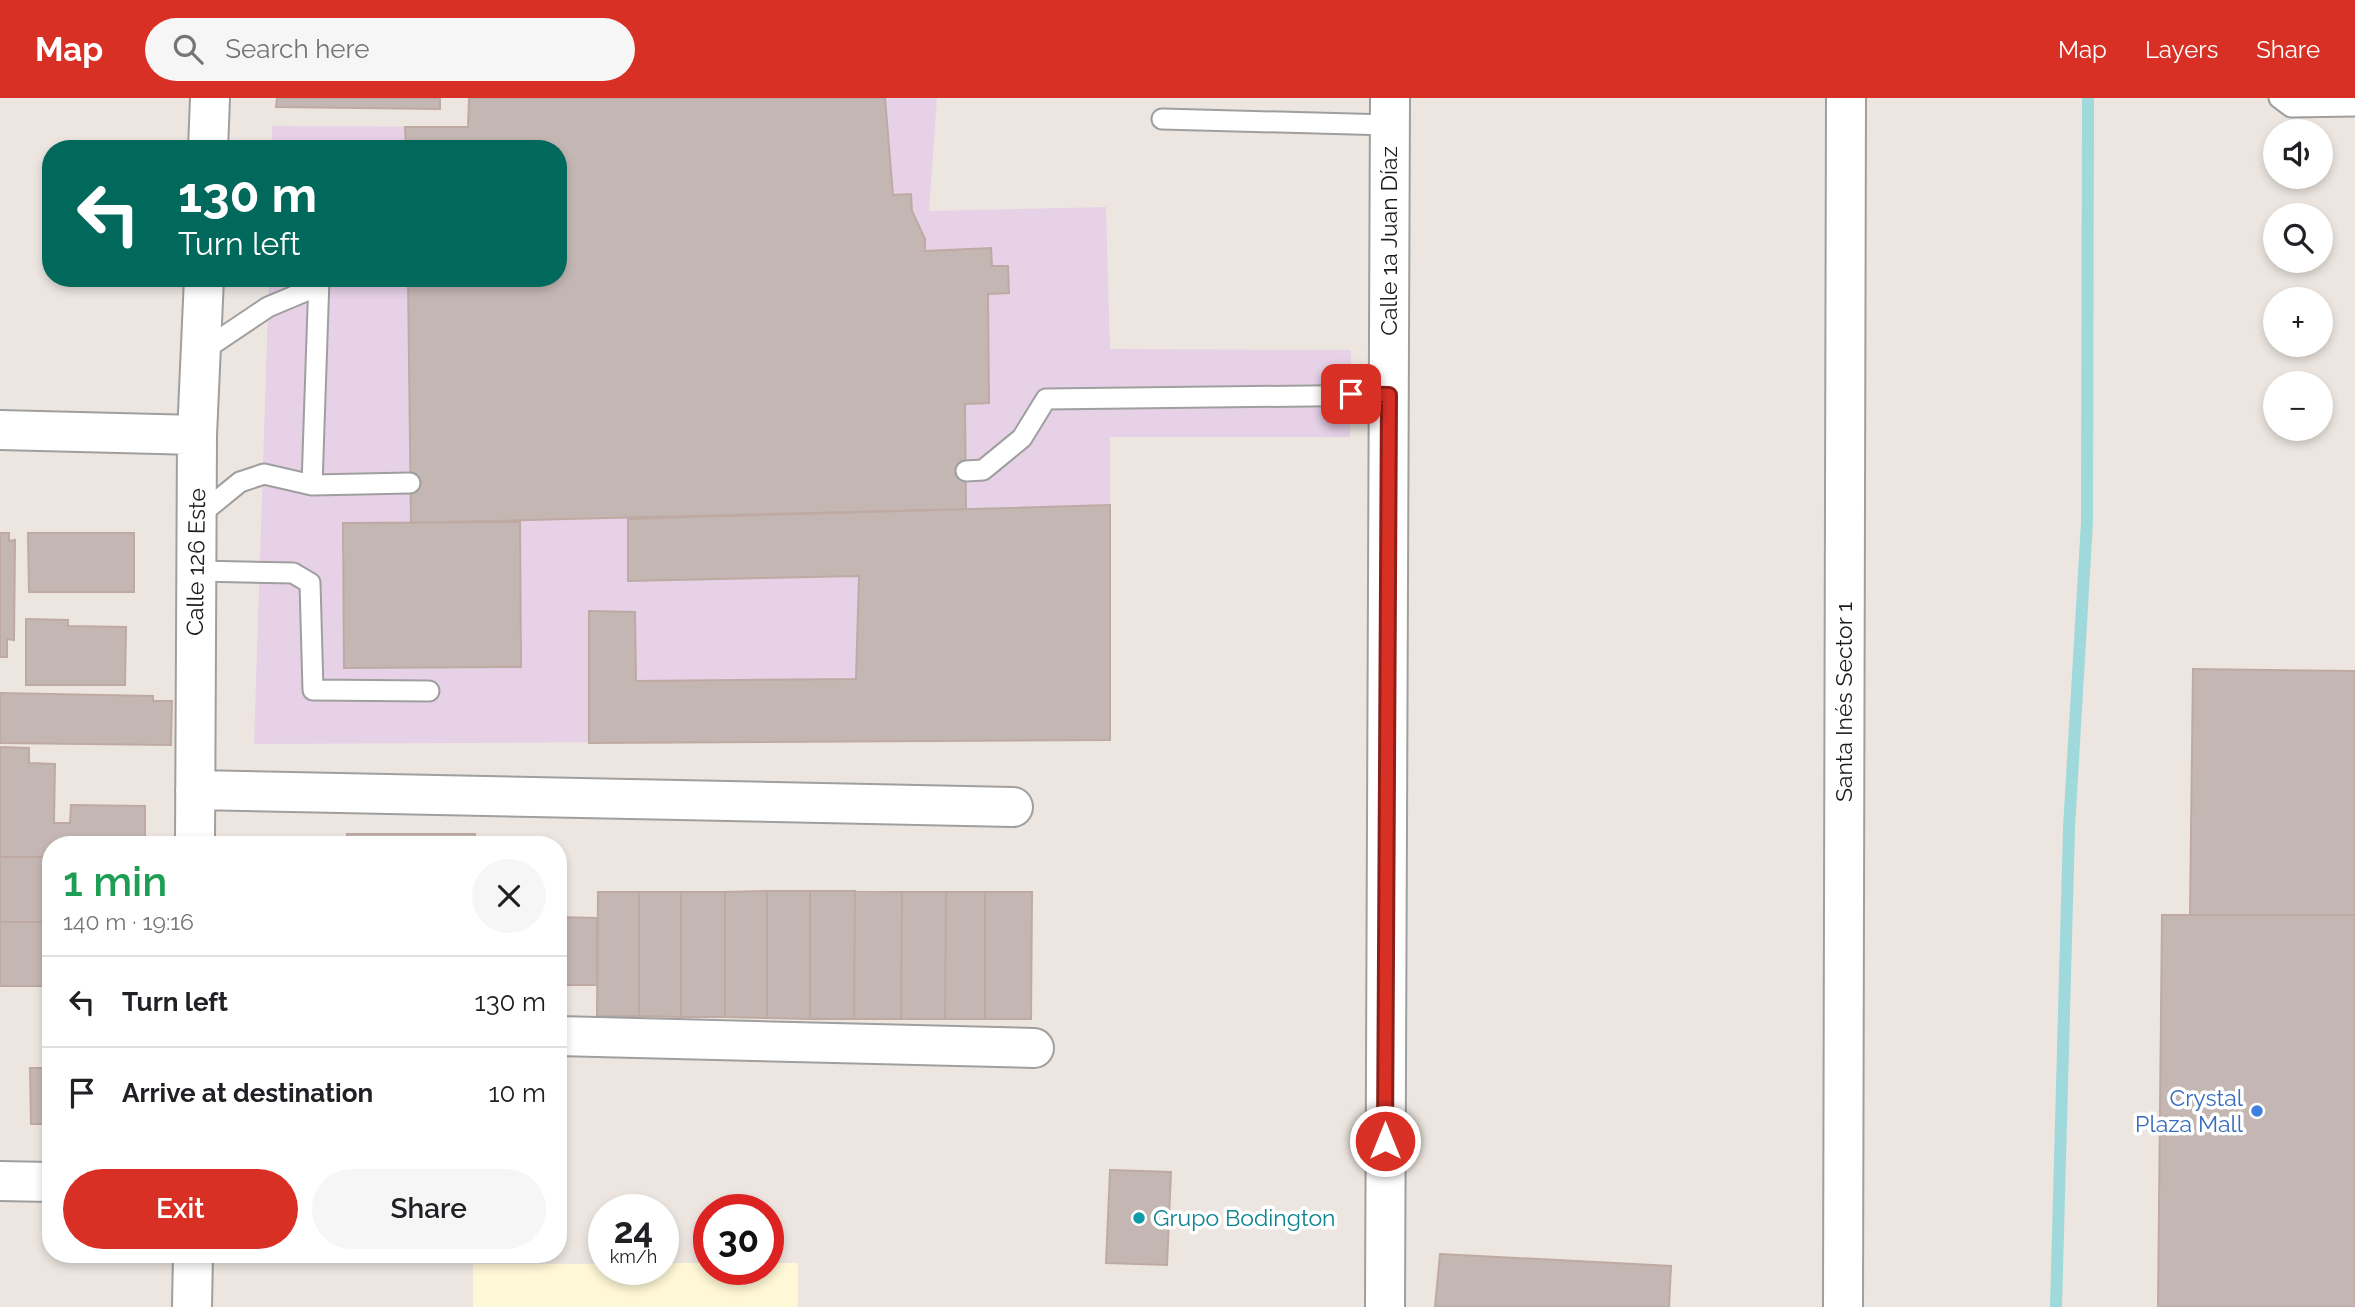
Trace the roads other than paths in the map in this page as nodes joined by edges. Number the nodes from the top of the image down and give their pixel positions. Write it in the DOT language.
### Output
graph roads {
  1 [pos="209,98"];
  2 [pos="1846,98"];
  3 [pos="2279,98"];
  4 [pos="2353,104"];
  5 [pos="1390,111"];
  6 [pos="1161,119"];
  7 [pos="208,140"];
  8 [pos="204,287"];
  9 [pos="308,287"];
  10 [pos="318,287"];
  11 [pos="201,352"];
  12 [pos="1389,395"];
  13 [pos="0,430"];
  14 [pos="197,435"];
  15 [pos="966,471"];
  16 [pos="410,482"];
  17 [pos="312,485"];
  18 [pos="197,517"];
  19 [pos="196,571"];
  20 [pos="429,691"];
  21 [pos="195,790"];
  22 [pos="1013,807"];
  23 [pos="195,836"];
  24 [pos="567,1036"];
  25 [pos="1034,1048"];
  26 [pos="0,1181"];
  27 [pos="42,1182"];
  28 [pos="192,1263"];
  29 [pos="192,1307"];
  30 [pos="1385,1307"];
  31 [pos="1843,1307"];
  1 -- 7 [label="street"];
  2 -- 31 [label="street, Santa Inés Sector 1"];
  3 -- 4 [label="lane"];
  5 -- 6 [label="lane"];
  5 -- 12 [label="street, Calle 1a Juan Díaz"];
  8 -- 11 [label="street, Calle 126 Este"];
  9 -- 11 [label="lane"];
  10 -- 17 [label="lane"];
  11 -- 14 [label="street, Calle 126 Este"];
  12 -- 15 [label="lane"];
  12 -- 30 [label="street, Calle 1a Juan Díaz"];
  13 -- 14 [label="street"];
  14 -- 18 [label="street, Calle 126 Este"];
  16 -- 17 [label="lane"];
  17 -- 18 [label="lane"];
  18 -- 19 [label="street, Calle 126 Este"];
  19 -- 20 [label="lane"];
  19 -- 21 [label="street, Calle 126 Este"];
  21 -- 22 [label="street"];
  21 -- 23 [label="street, Calle 126 Este"];
  24 -- 25 [label="street"];
  26 -- 27 [label="street"];
  28 -- 29 [label="street"];
}
